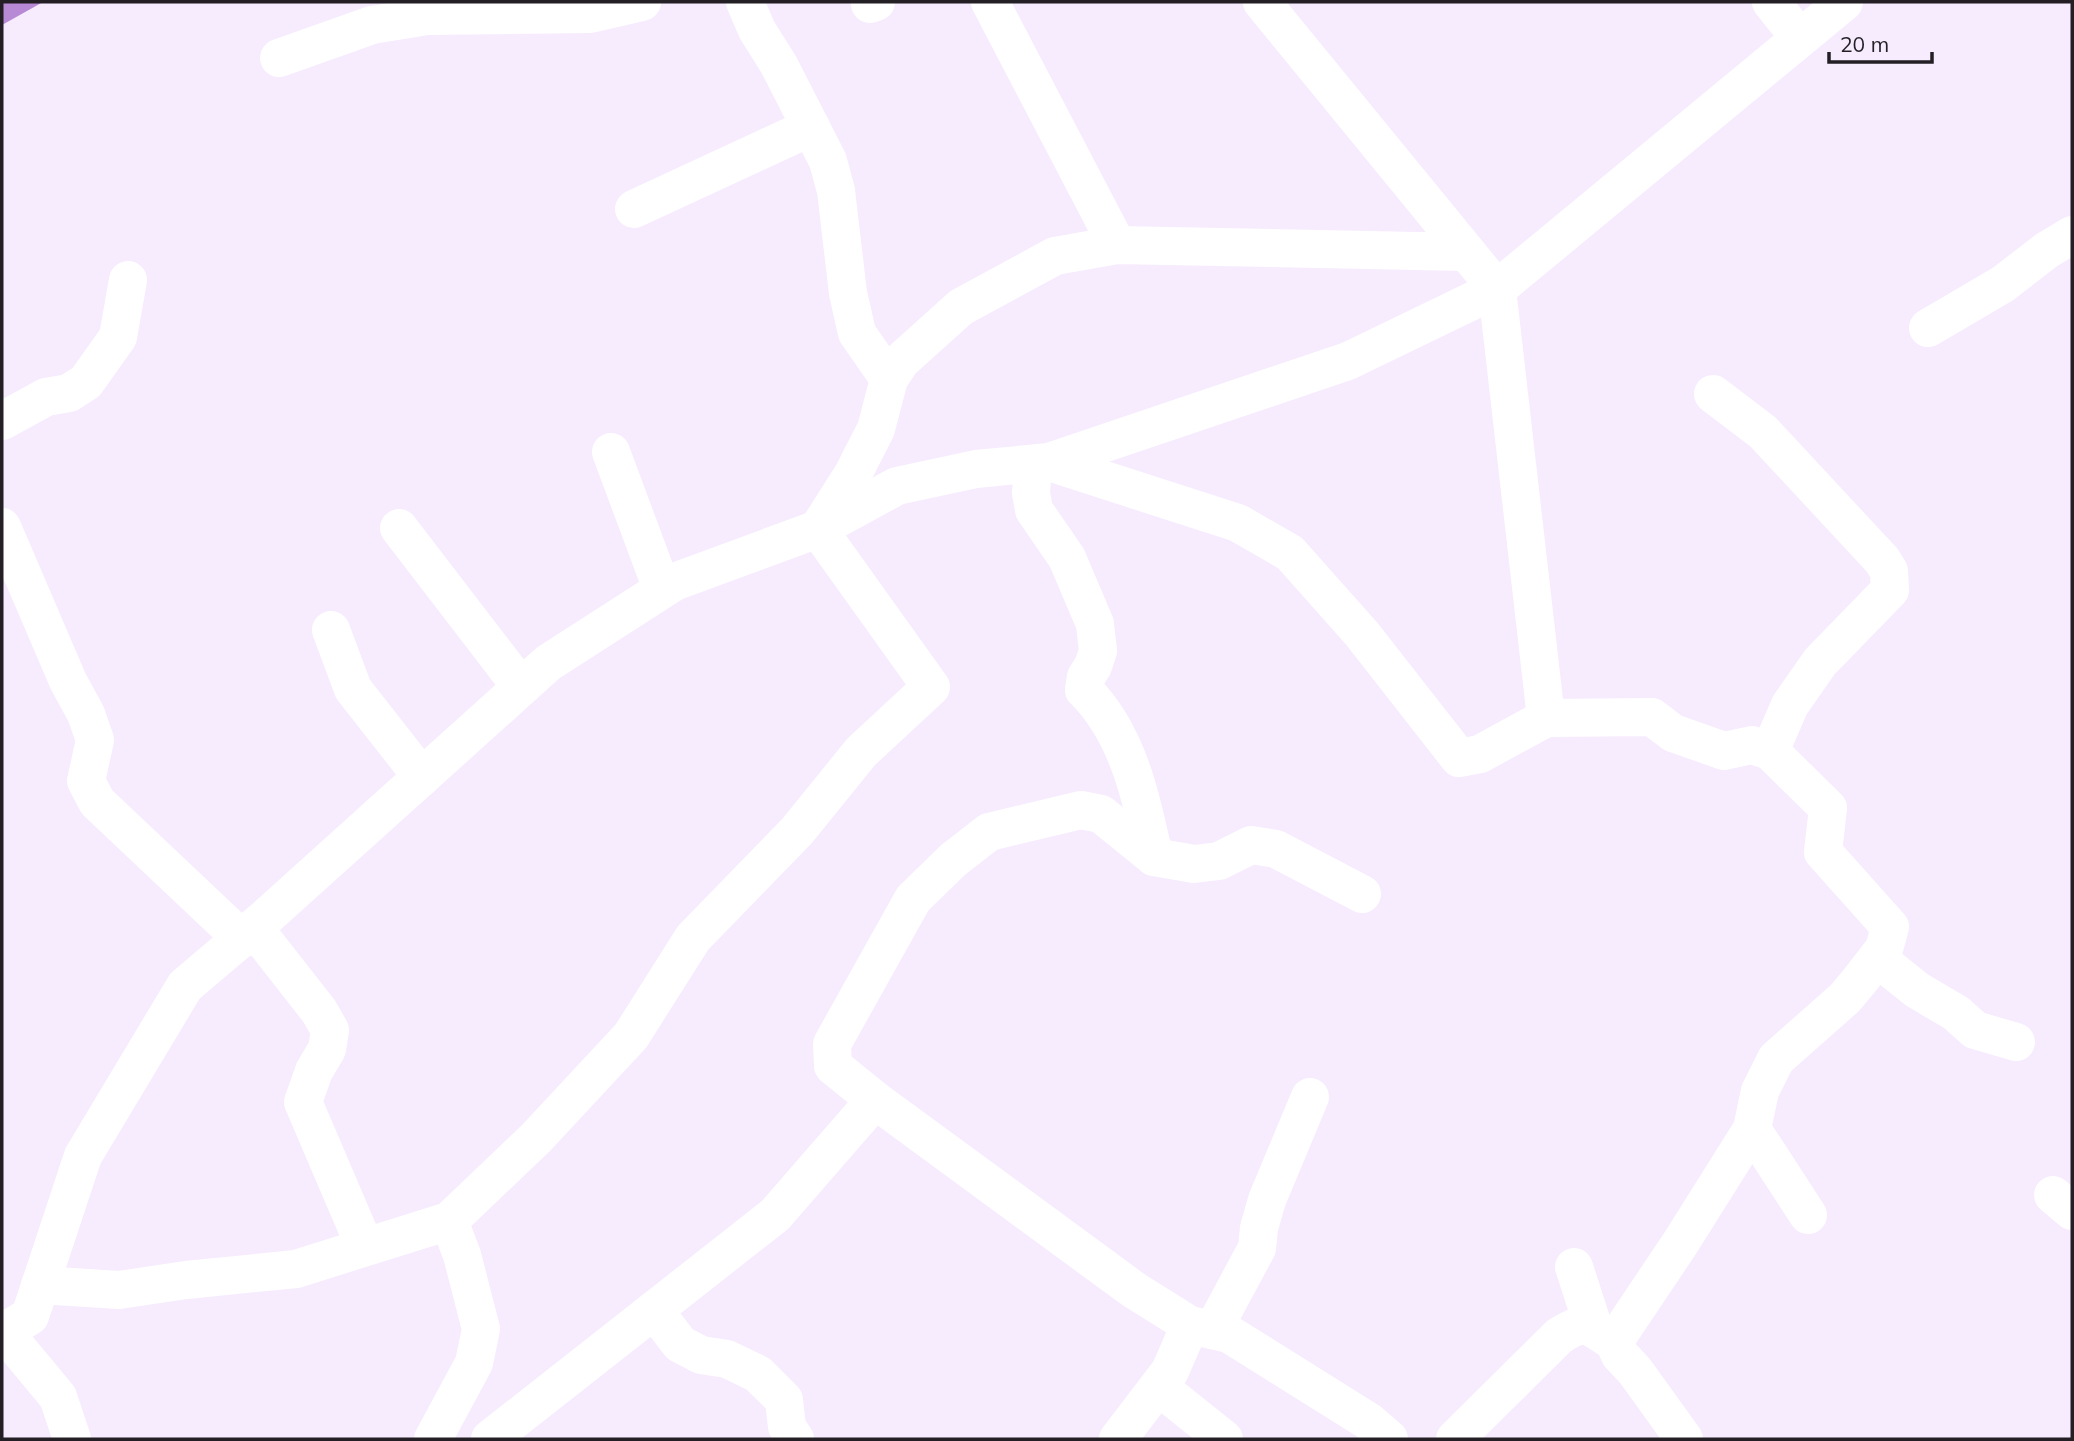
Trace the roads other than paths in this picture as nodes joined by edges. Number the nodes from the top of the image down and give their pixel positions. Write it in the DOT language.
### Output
graph roads {
  1 [pos="642,2"];
  2 [pos="745,2"];
  3 [pos="989,2"];
  4 [pos="1262,2"];
  5 [pos="1771,2"];
  6 [pos="1844,2"];
  7 [pos="1800,38"];
  8 [pos="279,58"];
  9 [pos="810,127"];
  10 [pos="634,209"];
  11 [pos="2072,235"];
  12 [pos="1117,245"];
  13 [pos="1466,252"];
  14 [pos="128,280"];
  15 [pos="1497,289"];
  16 [pos="1928,328"];
  17 [pos="888,379"];
  18 [pos="1713,394"];
  19 [pos="2,421"];
  20 [pos="611,452"];
  21 [pos="1041,463"];
  22 [pos="2,527"];
  23 [pos="398,528"];
  24 [pos="818,529"];
  25 [pos="662,589"];
  26 [pos="331,630"];
  27 [pos="521,687"];
  28 [pos="1546,718"];
  29 [pos="1770,751"];
  30 [pos="422,777"];
  31 [pos="1154,858"];
  32 [pos="1362,894"];
  33 [pos="248,934"];
  34 [pos="1877,958"];
  35 [pos="2016,1042"];
  36 [pos="1310,1097"];
  37 [pos="875,1100"];
  38 [pos="1752,1129"];
  39 [pos="1808,1215"];
  40 [pos="449,1221"];
  41 [pos="365,1247"];
  42 [pos="1574,1267"];
  43 [pos="40,1284"];
  44 [pos="654,1310"];
  45 [pos="1201,1327"];
  46 [pos="3,1332"];
  47 [pos="1604,1336"];
  48 [pos="1159,1387"];
  49 [pos="1371,1433"];
  50 [pos="72,1439"];
  51 [pos="433,1439"];
  52 [pos="490,1439"];
  53 [pos="795,1439"];
  54 [pos="1118,1439"];
  55 [pos="1224,1439"];
  56 [pos="1455,1439"];
  57 [pos="1684,1439"];
  1 -- 8 [label="street"];
  2 -- 9 [label="street"];
  3 -- 12 [label="street"];
  4 -- 13 [label="street"];
  5 -- 7 [label="street"];
  6 -- 7 [label="street"];
  7 -- 15 [label="street"];
  9 -- 10 [label="street"];
  9 -- 17 [label="street"];
  11 -- 16 [label="street"];
  12 -- 13 [label="street"];
  12 -- 17 [label="street"];
  13 -- 15 [label="street"];
  14 -- 19 [label="street"];
  15 -- 21 [label="street"];
  15 -- 28 [label="street"];
  17 -- 24 [label="street"];
  18 -- 29 [label="street"];
  20 -- 25 [label="street"];
  21 -- 24 [label="street"];
  21 -- 28 [label="street"];
  21 -- 31 [label="street"];
  22 -- 33 [label="street"];
  23 -- 27 [label="street"];
  24 -- 25 [label="street"];
  24 -- 40 [label="street"];
  25 -- 27 [label="street"];
  26 -- 30 [label="street"];
  27 -- 30 [label="street"];
  28 -- 29 [label="street"];
  29 -- 34 [label="street"];
  30 -- 33 [label="street"];
  31 -- 32 [label="street"];
  31 -- 37 [label="street"];
  33 -- 41 [label="street"];
  33 -- 43 [label="street"];
  34 -- 35 [label="street"];
  34 -- 38 [label="street"];
  36 -- 45 [label="street"];
  37 -- 44 [label="street"];
  37 -- 45 [label="street"];
  38 -- 39 [label="street"];
  38 -- 47 [label="street"];
  40 -- 41 [label="street"];
  40 -- 51 [label="street"];
  41 -- 43 [label="street"];
  42 -- 47 [label="street"];
  43 -- 46 [label="street"];
  44 -- 52 [label="street"];
  44 -- 53 [label="street"];
  45 -- 48 [label="street"];
  45 -- 49 [label="street"];
  46 -- 50 [label="street"];
  47 -- 56 [label="street"];
  47 -- 57 [label="street"];
  48 -- 54 [label="street"];
  48 -- 55 [label="street"];
}
